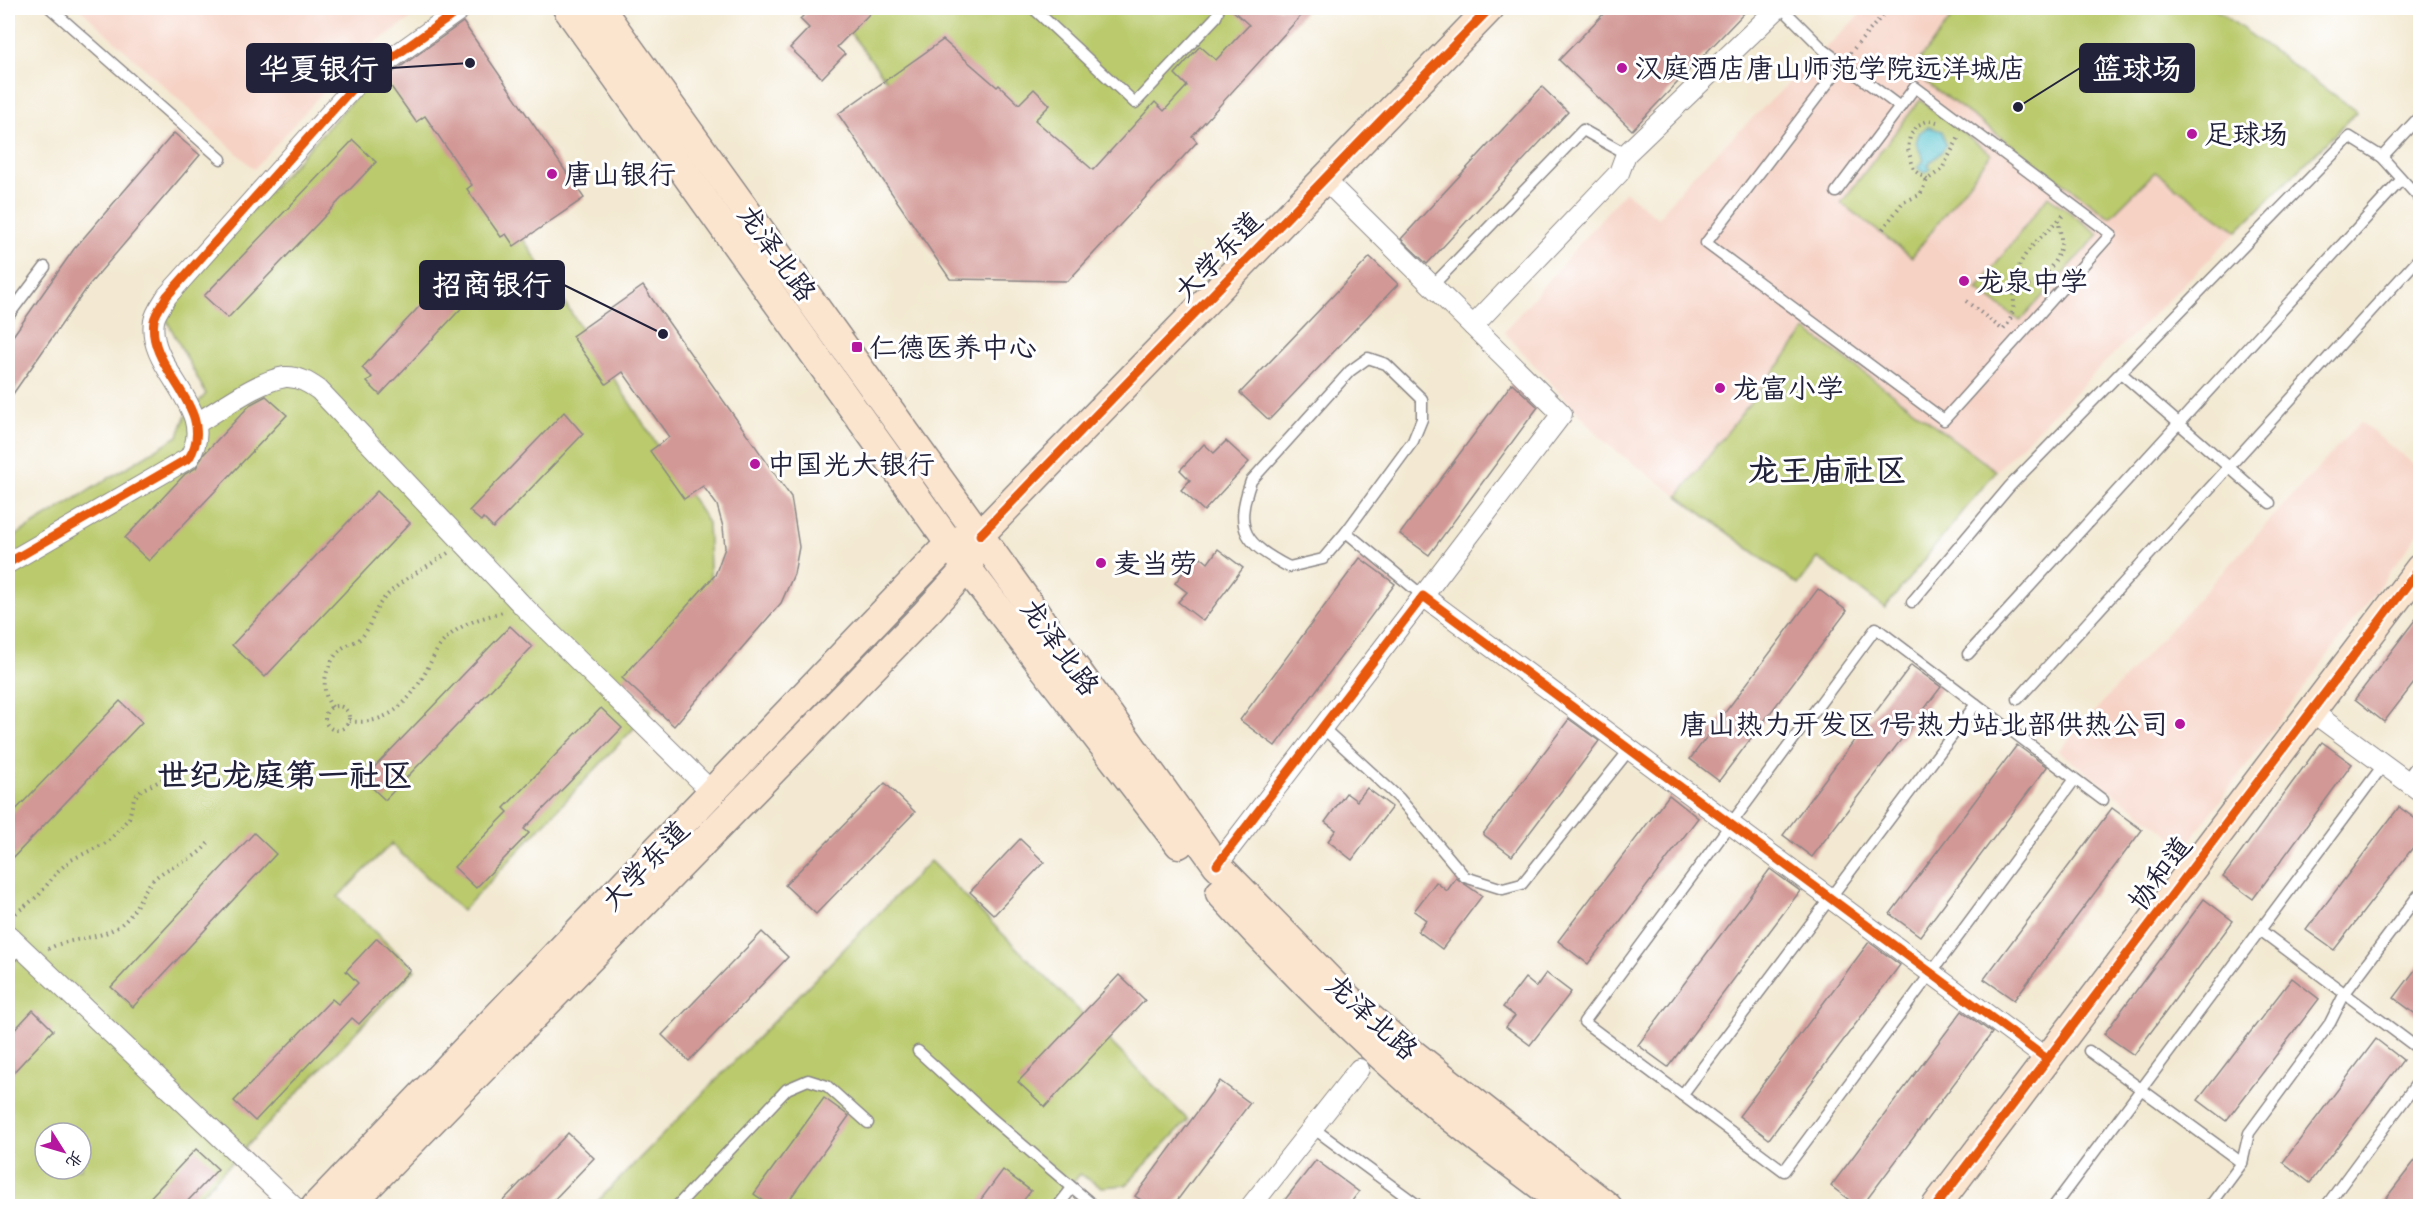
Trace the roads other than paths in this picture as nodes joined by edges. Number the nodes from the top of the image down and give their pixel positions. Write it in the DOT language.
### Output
graph roads {
  1 [pos="50,8"];
  2 [pos="462,8"];
  3 [pos="567,8"];
  4 [pos="600,8"];
  5 [pos="1033,8"];
  6 [pos="1219,8"];
  7 [pos="1490,8"];
  8 [pos="1780,8"];
  9 [pos="1843,63"];
  10 [pos="1900,107"];
  11 [pos="2421,116"];
  12 [pos="1626,154"];
  13 [pos="2382,158"];
  14 [pos="221,159"];
  15 [pos="1324,179"];
  16 [pos="2401,180"];
  17 [pos="1836,192"];
  18 [pos="2421,199"];
  19 [pos="2421,258"];
  20 [pos="45,267"];
  21 [pos="1433,285"];
  22 [pos="8,315"];
  23 [pos="1473,326"];
  24 [pos="2121,373"];
  25 [pos="197,423"];
  26 [pos="2178,423"];
  27 [pos="2229,468"];
  28 [pos="2270,503"];
  29 [pos="1346,532"];
  30 [pos="980,535"];
  31 [pos="951,543"];
  32 [pos="8,563"];
  33 [pos="967,568"];
  34 [pos="2421,568"];
  35 [pos="1424,596"];
  36 [pos="1912,602"];
  37 [pos="1968,654"];
  38 [pos="2018,699"];
  39 [pos="1977,704"];
  40 [pos="2311,711"];
  41 [pos="1323,728"];
  42 [pos="1630,749"];
  43 [pos="2421,761"];
  44 [pos="2384,764"];
  45 [pos="2075,779"];
  46 [pos="2413,785"];
  47 [pos="713,793"];
  48 [pos="2103,800"];
  49 [pos="1731,825"];
  50 [pos="1208,868"];
  51 [pos="2421,893"];
  52 [pos="1829,897"];
  53 [pos="2260,930"];
  54 [pos="17,950"];
  55 [pos="1931,973"];
  56 [pos="2345,993"];
  57 [pos="2421,1050"];
  58 [pos="918,1051"];
  59 [pos="2089,1051"];
  60 [pos="2047,1059"];
  61 [pos="1359,1069"];
  62 [pos="2421,1079"];
  63 [pos="2141,1090"];
  64 [pos="1682,1095"];
  65 [pos="868,1123"];
  66 [pos="1313,1128"];
  67 [pos="2242,1163"];
  68 [pos="1072,1188"];
  69 [pos="293,1206"];
  70 [pos="316,1206"];
  71 [pos="350,1206"];
  72 [pos="677,1206"];
  73 [pos="1058,1206"];
  74 [pos="1094,1206"];
  75 [pos="1251,1206"];
  76 [pos="1419,1206"];
  77 [pos="1567,1206"];
  78 [pos="1607,1206"];
  79 [pos="1936,1206"];
  80 [pos="2054,1206"];
  81 [pos="2210,1206"];
  82 [pos="2326,1206"];
  1 -- 14 [label="lane"];
  2 -- 25 [label="street"];
  3 -- 31 [label="main road, 龙泽北路"];
  4 -- 30 [label="main road, 龙泽北路"];
  5 -- 6 [label="lane"];
  7 -- 15 [label="main road, 大学东道"];
  8 -- 9 [label="lane"];
  8 -- 12 [label="street"];
  9 -- 10 [label="lane"];
  9 -- 10 [label="lane"];
  10 -- 17 [label="lane"];
  11 -- 13 [label="lane"];
  12 -- 21 [label="lane"];
  12 -- 23 [label="street"];
  13 -- 16 [label="lane"];
  13 -- 24 [label="lane"];
  15 -- 21 [label="street"];
  15 -- 30 [label="main road, 大学东道"];
  16 -- 18 [label="lane"];
  16 -- 26 [label="lane"];
  19 -- 27 [label="lane"];
  20 -- 22 [label="lane"];
  21 -- 23 [label="street"];
  23 -- 35 [label="street"];
  24 -- 26 [label="lane"];
  24 -- 36 [label="lane"];
  25 -- 32 [label="street"];
  25 -- 47 [label="street"];
  26 -- 27 [label="lane"];
  26 -- 37 [label="lane"];
  27 -- 28 [label="lane"];
  27 -- 38 [label="lane"];
  29 -- 29 [label="lane"];
  29 -- 35 [label="lane"];
  30 -- 31 [label="main road"];
  30 -- 33 [label="main road, 大学东道"];
  30 -- 50 [label="main road, 龙泽北路"];
  31 -- 33 [label="main road, 龙泽北路"];
  31 -- 47 [label="main road, 大学东道"];
  33 -- 50 [label="main road, 龙泽北路"];
  33 -- 71 [label="main road, 大学东道"];
  34 -- 40 [label="main road, 协和道"];
  35 -- 41 [label="street"];
  35 -- 42 [label="street"];
  39 -- 45 [label="lane"];
  39 -- 49 [label="lane"];
  39 -- 52 [label="lane"];
  40 -- 44 [label="street"];
  40 -- 60 [label="main road, 协和道"];
  41 -- 42 [label="lane"];
  41 -- 50 [label="street"];
  42 -- 49 [label="street"];
  43 -- 46 [label="lane"];
  44 -- 46 [label="street"];
  44 -- 53 [label="lane"];
  45 -- 48 [label="lane"];
  45 -- 55 [label="lane"];
  47 -- 70 [label="main road, 大学东道"];
  49 -- 52 [label="street"];
  49 -- 64 [label="lane"];
  50 -- 77 [label="main road, 龙泽北路"];
  50 -- 78 [label="main road, 龙泽北路"];
  51 -- 56 [label="lane"];
  52 -- 55 [label="street"];
  52 -- 64 [label="lane"];
  53 -- 56 [label="lane"];
  53 -- 63 [label="lane"];
  54 -- 69 [label="street"];
  55 -- 60 [label="street"];
  55 -- 64 [label="lane"];
  56 -- 57 [label="lane"];
  56 -- 67 [label="lane"];
  58 -- 68 [label="lane"];
  59 -- 63 [label="lane"];
  60 -- 79 [label="main road, 协和道"];
  61 -- 66 [label="street"];
  62 -- 82 [label="lane"];
  63 -- 67 [label="lane"];
  63 -- 80 [label="lane"];
  65 -- 72 [label="lane"];
  66 -- 75 [label="street"];
  66 -- 76 [label="lane"];
  67 -- 81 [label="lane"];
  68 -- 73 [label="lane"];
  68 -- 74 [label="lane"];
}
